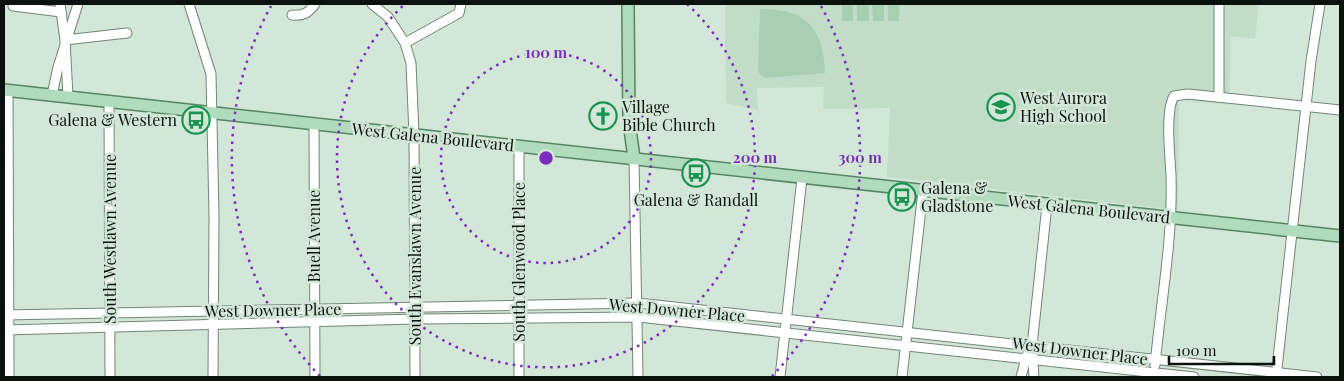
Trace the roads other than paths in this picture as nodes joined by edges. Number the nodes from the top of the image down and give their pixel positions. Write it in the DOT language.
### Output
graph roads {
  1 [pos="78,4"];
  2 [pos="189,4"];
  3 [pos="315,4"];
  4 [pos="372,4"];
  5 [pos="461,4"];
  6 [pos="628,4"];
  7 [pos="1219,4"];
  8 [pos="1320,4"];
  9 [pos="13,6"];
  10 [pos="60,8"];
  11 [pos="292,15"];
  12 [pos="127,33"];
  13 [pos="65,40"];
  14 [pos="405,43"];
  15 [pos="6,90"];
  16 [pos="52,95"];
  17 [pos="68,96"];
  18 [pos="1219,97"];
  19 [pos="109,101"];
  20 [pos="1307,106"];
  21 [pos="1340,110"];
  22 [pos="213,113"];
  23 [pos="314,124"];
  24 [pos="414,135"];
  25 [pos="519,146"];
  26 [pos="634,158"];
  27 [pos="802,178"];
  28 [pos="923,191"];
  29 [pos="1047,205"];
  30 [pos="1172,218"];
  31 [pos="1292,230"];
  32 [pos="1340,236"];
  33 [pos="638,303"];
  34 [pos="519,304"];
  35 [pos="416,307"];
  36 [pos="315,309"];
  37 [pos="212,311"];
  38 [pos="109,313"];
  39 [pos="7,315"];
  40 [pos="638,317"];
  41 [pos="416,319"];
  42 [pos="519,319"];
  43 [pos="786,320"];
  44 [pos="315,323"];
  45 [pos="212,325"];
  46 [pos="110,327"];
  47 [pos="7,330"];
  48 [pos="784,332"];
  49 [pos="908,332"];
  50 [pos="1032,346"];
  51 [pos="906,347"];
  52 [pos="1029,359"];
  53 [pos="1156,360"];
  54 [pos="1154,375"];
  55 [pos="1276,375"];
  56 [pos="9,377"];
  57 [pos="110,377"];
  58 [pos="212,377"];
  59 [pos="314,377"];
  60 [pos="415,377"];
  61 [pos="520,377"];
  62 [pos="638,377"];
  63 [pos="780,377"];
  64 [pos="902,377"];
  65 [pos="1021,377"];
  66 [pos="1034,377"];
  67 [pos="1194,377"];
  68 [pos="1317,377"];
  1 -- 13 [label="street"];
  2 -- 22 [label="street"];
  3 -- 11 [label="street"];
  4 -- 14 [label="street, South Evanslawn Avenue"];
  5 -- 14 [label="street"];
  6 -- 26 [label="main road"];
  7 -- 18 [label="street"];
  8 -- 20 [label="street"];
  9 -- 10 [label="street"];
  10 -- 13 [label="street"];
  12 -- 13 [label="street"];
  13 -- 16 [label="street"];
  13 -- 17 [label="street"];
  14 -- 24 [label="street, South Evanslawn Avenue"];
  15 -- 16 [label="main road, West Galena Boulevard"];
  15 -- 39 [label="street"];
  16 -- 17 [label="main road, West Galena Boulevard"];
  17 -- 19 [label="main road, West Galena Boulevard"];
  18 -- 20 [label="street"];
  18 -- 30 [label="street"];
  19 -- 22 [label="main road, West Galena Boulevard"];
  19 -- 38 [label="street, South Westlawn Avenue"];
  20 -- 21 [label="street"];
  20 -- 31 [label="street"];
  22 -- 23 [label="main road, West Galena Boulevard"];
  22 -- 37 [label="street"];
  23 -- 24 [label="main road, West Galena Boulevard"];
  23 -- 36 [label="street, Buell Avenue"];
  24 -- 25 [label="main road, West Galena Boulevard"];
  24 -- 35 [label="street, South Evanslawn Avenue"];
  25 -- 26 [label="main road, West Galena Boulevard"];
  25 -- 34 [label="street, South Glenwood Place"];
  26 -- 27 [label="main road, West Galena Boulevard"];
  26 -- 33 [label="street"];
  27 -- 28 [label="main road, West Galena Boulevard"];
  27 -- 43 [label="street"];
  28 -- 29 [label="main road, West Galena Boulevard"];
  28 -- 49 [label="street"];
  29 -- 30 [label="main road, West Galena Boulevard"];
  29 -- 50 [label="street"];
  30 -- 31 [label="main road, West Galena Boulevard"];
  30 -- 53 [label="street"];
  31 -- 32 [label="main road, West Galena Boulevard"];
  31 -- 55 [label="street"];
  33 -- 34 [label="street, West Downer Place"];
  33 -- 40 [label="street"];
  33 -- 43 [label="street, West Downer Place"];
  34 -- 35 [label="street, West Downer Place"];
  34 -- 42 [label="street, South Glenwood Place"];
  35 -- 36 [label="street, West Downer Place"];
  35 -- 41 [label="street, South Evanslawn Avenue"];
  36 -- 37 [label="street, West Downer Place"];
  36 -- 44 [label="street, Buell Avenue"];
  37 -- 38 [label="street, West Downer Place"];
  37 -- 45 [label="street"];
  38 -- 39 [label="street, West Downer Place"];
  38 -- 46 [label="street, South Westlawn Avenue"];
  39 -- 47 [label="street"];
  40 -- 42 [label="street, West Downer Place"];
  40 -- 48 [label="street, West Downer Place"];
  40 -- 62 [label="street"];
  41 -- 42 [label="street, West Downer Place"];
  41 -- 44 [label="street, West Downer Place"];
  41 -- 60 [label="street, South Evanslawn Avenue"];
  42 -- 61 [label="street, South Glenwood Place"];
  43 -- 48 [label="street"];
  43 -- 49 [label="street, West Downer Place"];
  44 -- 45 [label="street, West Downer Place"];
  44 -- 59 [label="street, Buell Avenue"];
  45 -- 46 [label="street, West Downer Place"];
  45 -- 58 [label="street"];
  46 -- 47 [label="street, West Downer Place"];
  46 -- 57 [label="street, South Westlawn Avenue"];
  47 -- 56 [label="street"];
  48 -- 51 [label="street, West Downer Place"];
  48 -- 63 [label="street"];
  49 -- 50 [label="street, West Downer Place"];
  49 -- 51 [label="street"];
  50 -- 52 [label="street"];
  50 -- 53 [label="street, West Downer Place"];
  51 -- 52 [label="street, West Downer Place"];
  51 -- 64 [label="street"];
  52 -- 54 [label="street, West Downer Place"];
  52 -- 65 [label="street"];
  52 -- 66 [label="street"];
  53 -- 54 [label="street"];
  53 -- 55 [label="street, West Downer Place"];
  54 -- 67 [label="street, West Downer Place"];
  55 -- 68 [label="street, West Downer Place"];
}
